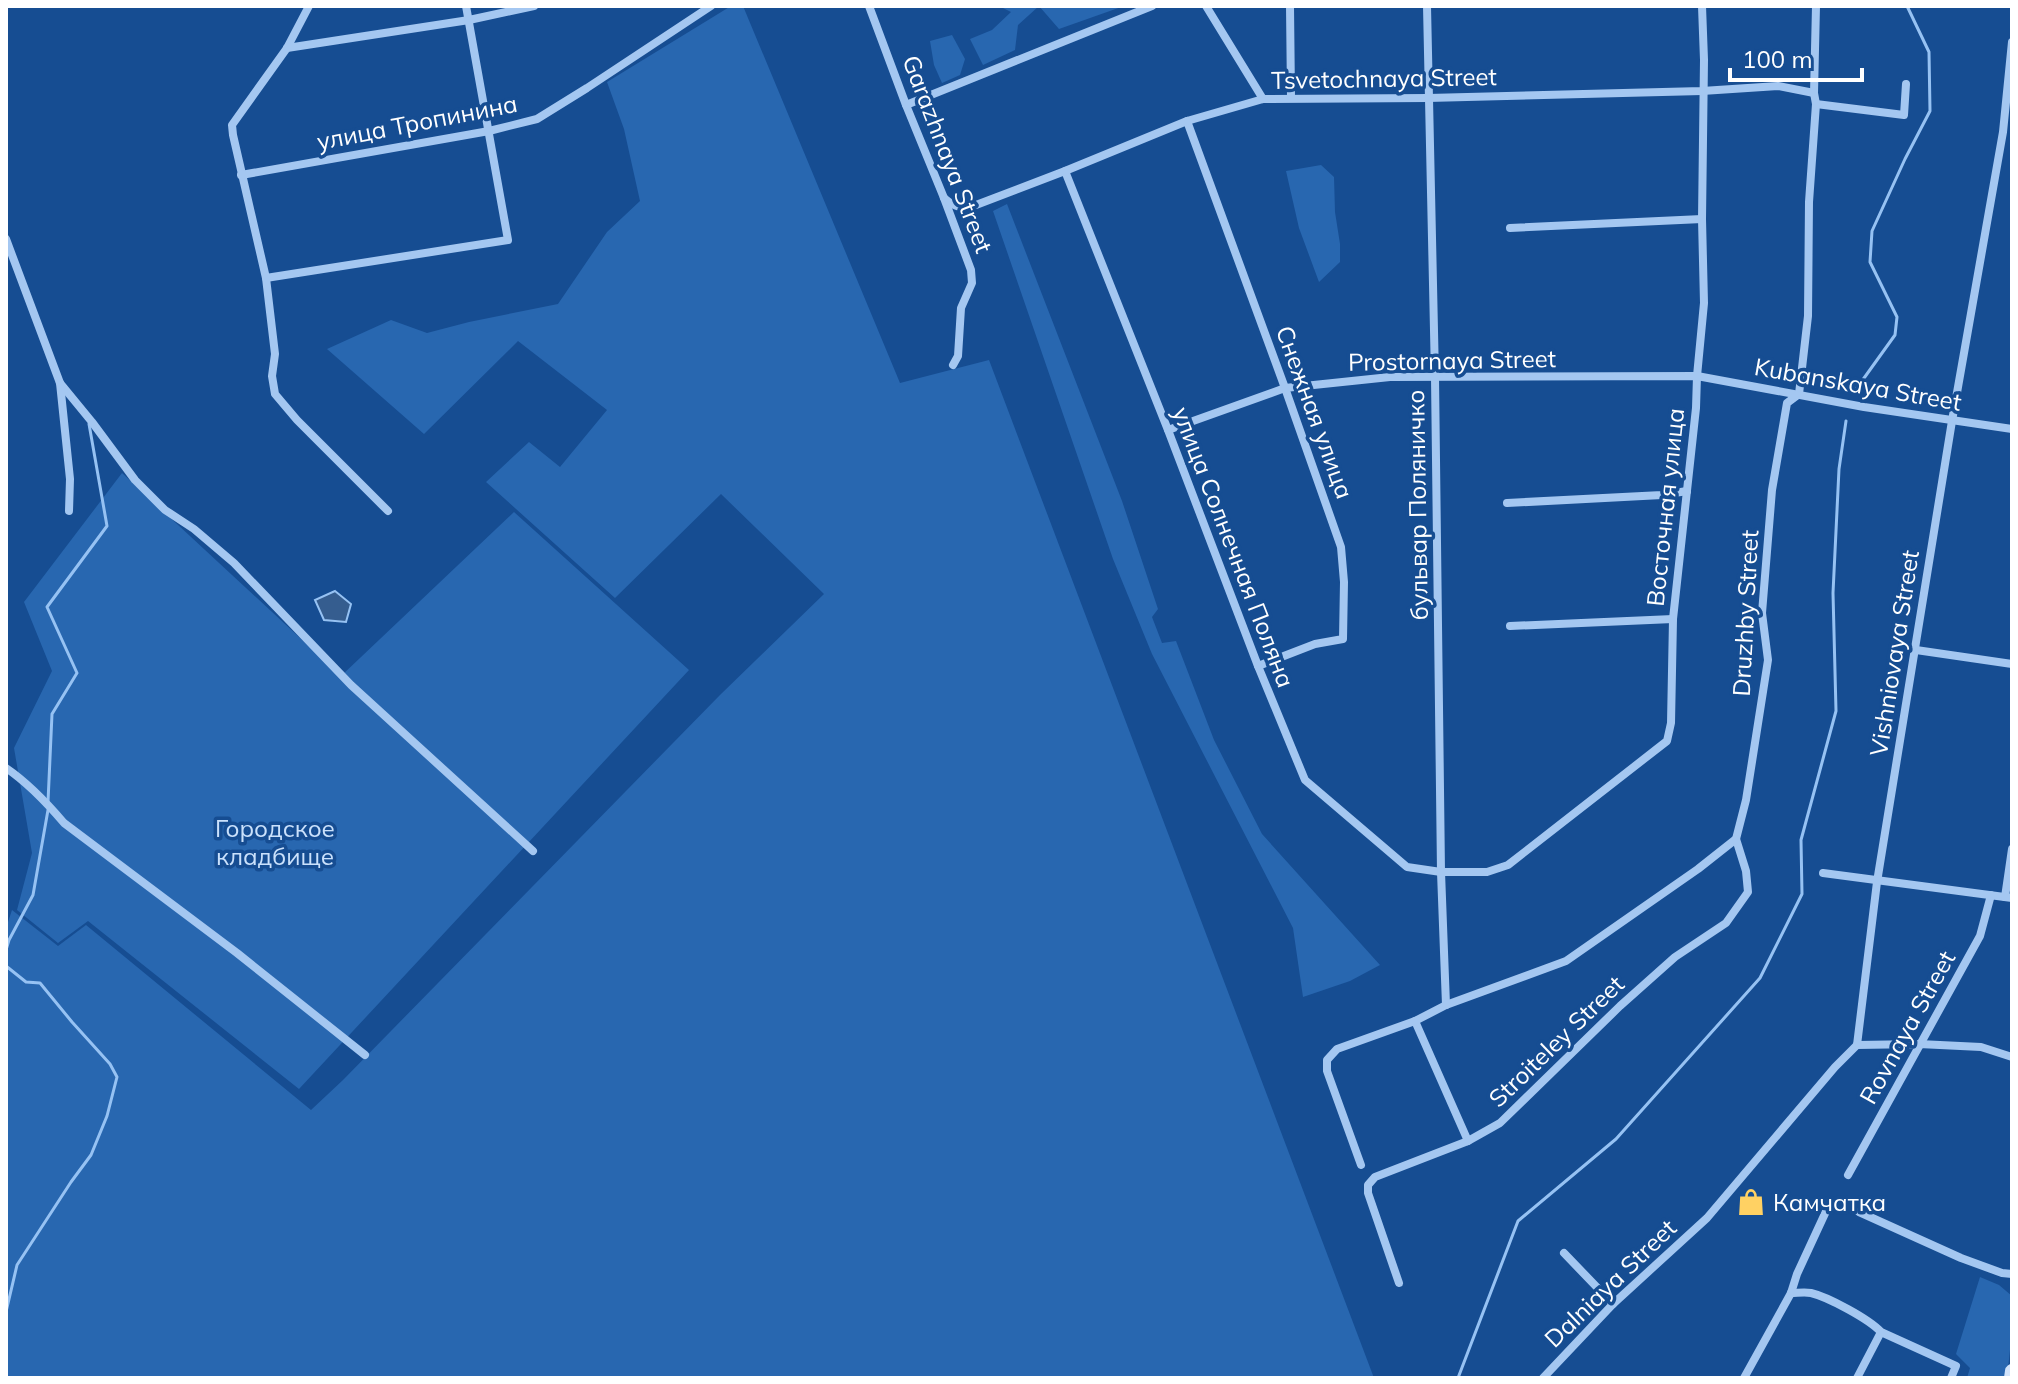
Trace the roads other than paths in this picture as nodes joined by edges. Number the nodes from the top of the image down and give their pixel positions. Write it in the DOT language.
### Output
graph roads {
  1 [pos="309,6"];
  2 [pos="466,6"];
  3 [pos="534,6"];
  4 [pos="711,6"];
  5 [pos="869,6"];
  6 [pos="1152,6"];
  7 [pos="1206,6"];
  8 [pos="1290,6"];
  9 [pos="1427,6"];
  10 [pos="1702,6"];
  11 [pos="1816,6"];
  12 [pos="469,20"];
  13 [pos="2012,42"];
  14 [pos="287,48"];
  15 [pos="1906,84"];
  16 [pos="1702,91"];
  17 [pos="1814,93"];
  18 [pos="1291,97"];
  19 [pos="1428,98"];
  20 [pos="1263,99"];
  21 [pos="1816,104"];
  22 [pos="906,105"];
  23 [pos="1187,121"];
  24 [pos="489,131"];
  25 [pos="2008,133"];
  26 [pos="1065,171"];
  27 [pos="241,175"];
  28 [pos="944,198"];
  29 [pos="1702,219"];
  30 [pos="1510,228"];
  31 [pos="6,239"];
  32 [pos="266,278"];
  33 [pos="953,365"];
  34 [pos="1697,376"];
  35 [pos="1435,377"];
  36 [pos="60,383"];
  37 [pos="1285,388"];
  38 [pos="1799,394"];
  39 [pos="1952,421"];
  40 [pos="2012,429"];
  41 [pos="1168,430"];
  42 [pos="1687,491"];
  43 [pos="1507,503"];
  44 [pos="69,511"];
  45 [pos="388,511"];
  46 [pos="1673,619"];
  47 [pos="1510,626"];
  48 [pos="1916,650"];
  49 [pos="2012,664"];
  50 [pos="1258,666"];
  51 [pos="6,768"];
  52 [pos="1736,839"];
  53 [pos="2012,849"];
  54 [pos="533,851"];
  55 [pos="1441,872"];
  56 [pos="1823,873"];
  57 [pos="1877,882"];
  58 [pos="1991,895"];
  59 [pos="2008,898"];
  60 [pos="1446,1005"];
  61 [pos="1415,1021"];
  62 [pos="1919,1044"];
  63 [pos="1857,1045"];
  64 [pos="365,1055"];
  65 [pos="2012,1057"];
  66 [pos="1468,1141"];
  67 [pos="1361,1165"];
  68 [pos="1848,1175"];
  69 [pos="1828,1207"];
  70 [pos="1859,1212"];
  71 [pos="1564,1253"];
  72 [pos="2012,1274"];
  73 [pos="1399,1283"];
  74 [pos="1791,1293"];
  75 [pos="1613,1304"];
  76 [pos="1881,1332"];
  77 [pos="2012,1371"];
  78 [pos="1543,1378"];
  79 [pos="1744,1378"];
  80 [pos="1857,1378"];
  81 [pos="1951,1378"];
  82 [pos="2011,1378"];
  1 -- 14 [label="street"];
  2 -- 12 [label="street"];
  3 -- 12 [label="street"];
  4 -- 24 [label="street, улица Тропинина"];
  5 -- 22 [label="street, Garazhnaya Street"];
  6 -- 22 [label="street"];
  7 -- 20 [label="street"];
  8 -- 18 [label="street"];
  9 -- 19 [label="street, бульвар Поляничко"];
  10 -- 16 [label="street, Восточная улица"];
  11 -- 17 [label="street, Druzhby Street"];
  12 -- 14 [label="street"];
  12 -- 24 [label="street"];
  13 -- 25 [label="street, Vishniovaya Street"];
  14 -- 27 [label="street"];
  15 -- 21 [label="street"];
  16 -- 17 [label="street, Tsvetochnaya Street"];
  16 -- 19 [label="street, Tsvetochnaya Street"];
  16 -- 29 [label="street, Восточная улица"];
  17 -- 21 [label="street, Druzhby Street"];
  18 -- 19 [label="street, Tsvetochnaya Street"];
  18 -- 20 [label="street, Tsvetochnaya Street"];
  19 -- 35 [label="street, бульвар Поляничко"];
  20 -- 23 [label="street, Tsvetochnaya Street"];
  21 -- 38 [label="street, Druzhby Street"];
  22 -- 28 [label="street, Garazhnaya Street"];
  23 -- 26 [label="street, Tsvetochnaya Street"];
  23 -- 37 [label="street, Снежная улица"];
  24 -- 27 [label="street, улица Тропинина"];
  24 -- 32 [label="street"];
  25 -- 39 [label="street, Vishniovaya Street"];
  26 -- 28 [label="street, Tsvetochnaya Street"];
  26 -- 41 [label="street, улица Солнечная Поляна"];
  27 -- 32 [label="street"];
  28 -- 33 [label="street, Garazhnaya Street"];
  29 -- 30 [label="street"];
  29 -- 34 [label="street, Восточная улица"];
  31 -- 36 [label="street"];
  32 -- 45 [label="street"];
  34 -- 35 [label="street, Prostornaya Street"];
  34 -- 38 [label="street, Kubanskaya Street"];
  34 -- 42 [label="street, Восточная улица"];
  35 -- 37 [label="street, Prostornaya Street"];
  35 -- 55 [label="street, бульвар Поляничко"];
  36 -- 44 [label="street"];
  36 -- 54 [label="street"];
  37 -- 41 [label="street, Prostornaya Street"];
  37 -- 50 [label="street, Снежная улица"];
  38 -- 39 [label="street, Kubanskaya Street"];
  38 -- 52 [label="street, Druzhby Street"];
  39 -- 40 [label="street, Kubanskaya Street"];
  39 -- 48 [label="street, Vishniovaya Street"];
  41 -- 50 [label="street, улица Солнечная Поляна"];
  42 -- 43 [label="street"];
  42 -- 46 [label="street, Восточная улица"];
  46 -- 47 [label="street"];
  46 -- 55 [label="street, Восточная улица"];
  48 -- 49 [label="street"];
  48 -- 57 [label="street, Vishniovaya Street"];
  50 -- 55 [label="street, улица Солнечная Поляна"];
  51 -- 64 [label="street"];
  52 -- 60 [label="street"];
  52 -- 66 [label="street, Stroiteley Street"];
  53 -- 59 [label="street"];
  55 -- 60 [label="street, бульвар Поляничко"];
  56 -- 57 [label="street"];
  57 -- 58 [label="street"];
  57 -- 63 [label="street, Vishniovaya Street"];
  58 -- 59 [label="street"];
  58 -- 62 [label="street, Rovnaya Street"];
  60 -- 61 [label="street"];
  61 -- 66 [label="street"];
  61 -- 67 [label="street"];
  62 -- 63 [label="street"];
  62 -- 65 [label="street"];
  62 -- 68 [label="street, Rovnaya Street"];
  63 -- 75 [label="street, Dalniaya Street"];
  66 -- 73 [label="street, Stroiteley Street"];
  69 -- 74 [label="street"];
  70 -- 72 [label="street"];
  71 -- 75 [label="street"];
  74 -- 76 [label="street"];
  74 -- 79 [label="street"];
  75 -- 78 [label="street, Dalniaya Street"];
  76 -- 80 [label="street"];
  76 -- 81 [label="street"];
  77 -- 82 [label="main road"];
}
